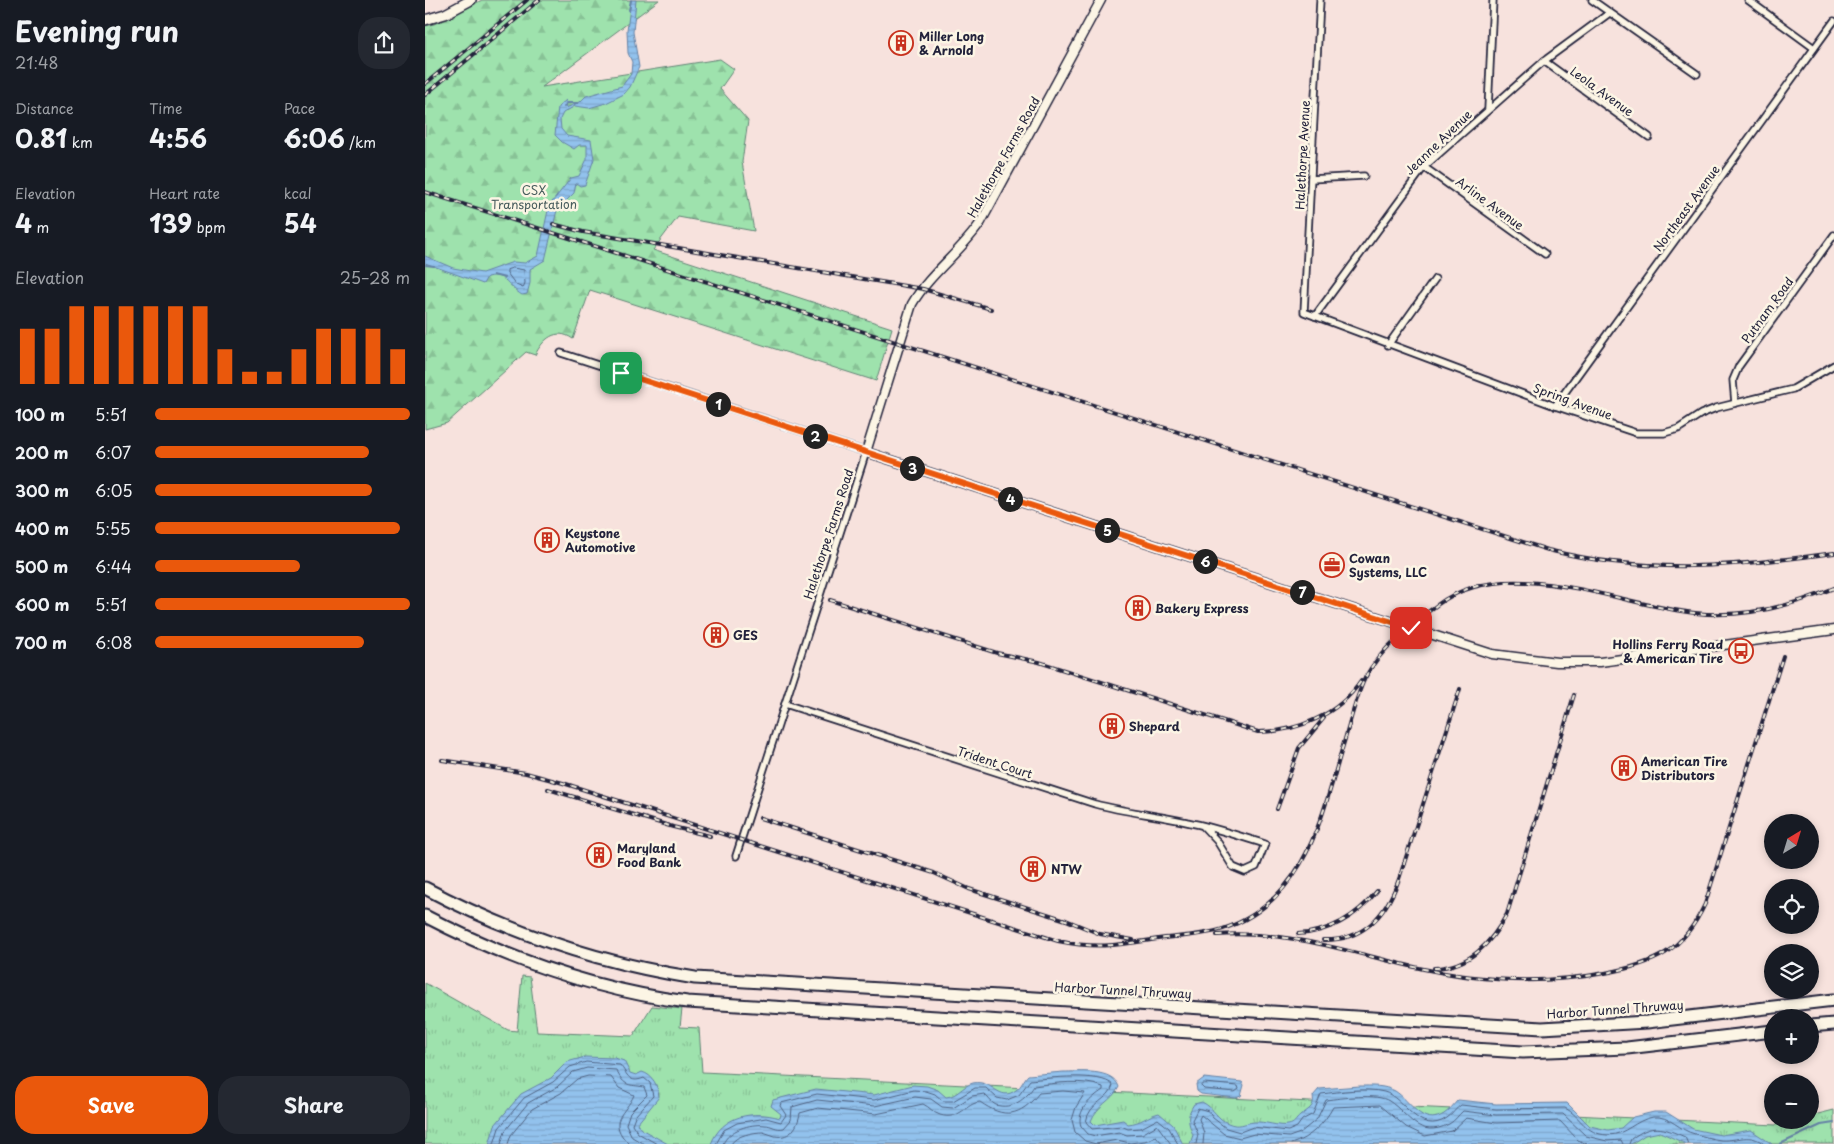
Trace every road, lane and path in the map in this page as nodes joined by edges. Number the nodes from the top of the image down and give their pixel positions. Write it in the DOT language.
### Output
graph roads {
  1 [pos="471,0"];
  2 [pos="1101,0"];
  3 [pos="1320,0"];
  4 [pos="1493,0"];
  5 [pos="1592,0"];
  6 [pos="1748,0"];
  7 [pos="1608,14"];
  8 [pos="425,20"];
  9 [pos="1834,21"];
  10 [pos="1814,48"];
  11 [pos="1544,61"];
  12 [pos="1697,74"];
  13 [pos="1488,109"];
  14 [pos="1649,137"];
  15 [pos="1424,167"];
  16 [pos="1364,176"];
  17 [pos="1311,179"];
  18 [pos="1834,235"];
  19 [pos="1545,254"];
  20 [pos="1435,279"];
  21 [pos="1303,312"];
  22 [pos="1315,316"];
  23 [pos="1388,345"];
  24 [pos="561,353"];
  25 [pos="1834,365"];
  26 [pos="1735,404"];
  27 [pos="1555,406"];
  28 [pos="866,452"];
  29 [pos="1834,630"];
  30 [pos="785,704"];
  31 [pos="1203,826"];
  32 [pos="736,856"];
  33 [pos="425,888"];
  34 [pos="425,916"];
  35 [pos="1834,1000"];
  36 [pos="1834,1024"];
  37 [pos="1819,1025"];
  38 [pos="1764,1032"];
  1 -- 8 [label="main road"];
  2 -- 28 [label="street, Halethorpe Farms Road"];
  3 -- 17 [label="street, Halethorpe Avenue"];
  4 -- 13 [label="street"];
  5 -- 7 [label="street"];
  6 -- 10 [label="street"];
  7 -- 11 [label="street, Jeanne Avenue"];
  7 -- 12 [label="street"];
  9 -- 10 [label="street, Northeast Avenue"];
  10 -- 27 [label="street, Northeast Avenue"];
  11 -- 13 [label="street, Jeanne Avenue"];
  11 -- 14 [label="street, Leola Avenue"];
  13 -- 15 [label="street, Jeanne Avenue"];
  15 -- 19 [label="street, Arline Avenue"];
  15 -- 22 [label="street, Jeanne Avenue"];
  16 -- 17 [label="street"];
  17 -- 21 [label="street, Halethorpe Avenue"];
  18 -- 26 [label="street, Putnam Road"];
  20 -- 23 [label="street"];
  21 -- 22 [label="street, Spring Avenue"];
  22 -- 23 [label="street, Spring Avenue"];
  23 -- 27 [label="street, Spring Avenue"];
  24 -- 28 [label="street"];
  25 -- 26 [label="street, Spring Avenue"];
  26 -- 27 [label="street, Spring Avenue"];
  28 -- 29 [label="street"];
  28 -- 30 [label="street, Halethorpe Farms Road"];
  30 -- 31 [label="street, Trident Court"];
  30 -- 32 [label="street, Halethorpe Farms Road"];
  31 -- 31 [label="street, Trident Court"];
  33 -- 35 [label="highway, Harbor Tunnel Thruway"];
  34 -- 38 [label="highway"];
  36 -- 37 [label="highway"];
}
